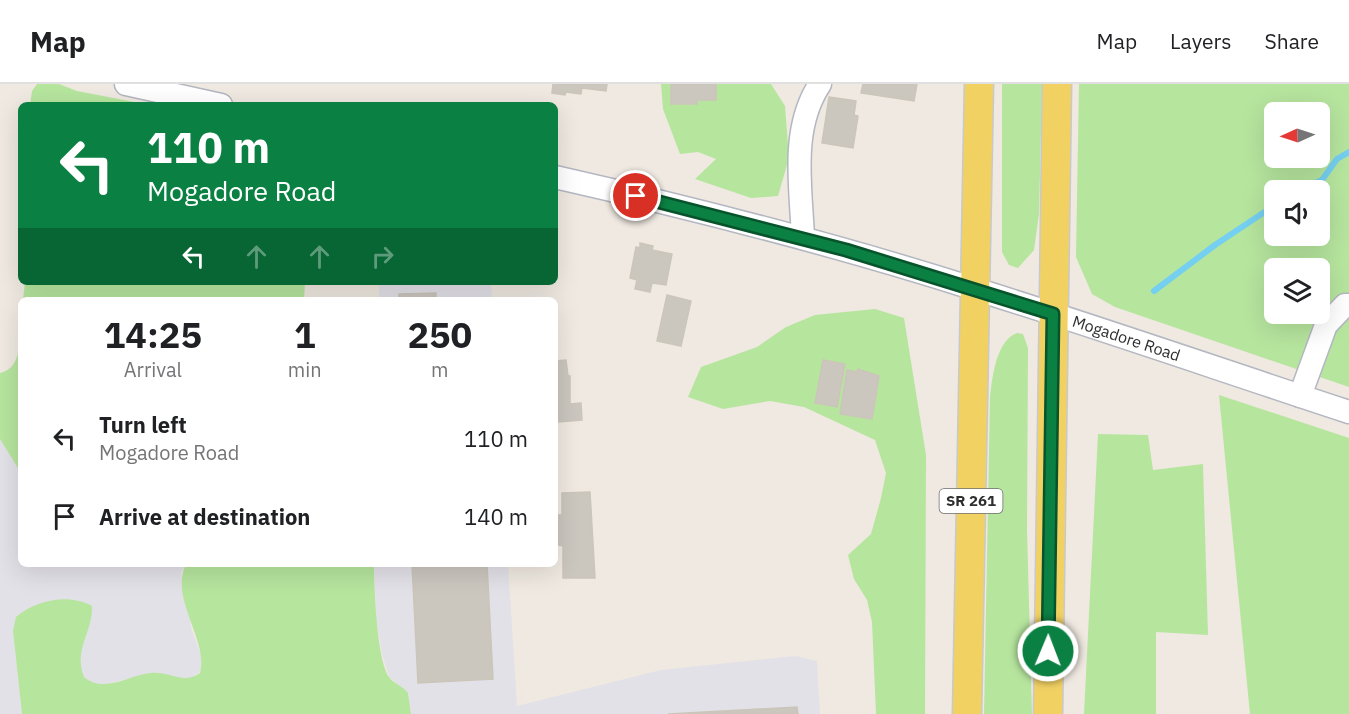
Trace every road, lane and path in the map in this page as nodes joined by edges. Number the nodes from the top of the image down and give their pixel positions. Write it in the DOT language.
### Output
graph roads {
  1 [pos="126,84"];
  2 [pos="820,84"];
  3 [pos="979,84"];
  4 [pos="1057,84"];
  5 [pos="207,102"];
  6 [pos="558,178"];
  7 [pos="803,238"];
  8 [pos="975,289"];
  9 [pos="1349,305"];
  10 [pos="1053,314"];
  11 [pos="1300,396"];
  12 [pos="1349,412"];
  13 [pos="967,714"];
  14 [pos="1048,714"];
  1 -- 5 [label="street"];
  2 -- 7 [label="street"];
  3 -- 8 [label="main road, SR 261"];
  4 -- 10 [label="main road"];
  6 -- 7 [label="street, Mogadore Road"];
  7 -- 8 [label="street, Mogadore Road"];
  8 -- 10 [label="street, Mogadore Road"];
  8 -- 13 [label="main road, SR 261"];
  9 -- 11 [label="street"];
  10 -- 11 [label="street, Mogadore Road"];
  10 -- 14 [label="main road"];
  11 -- 12 [label="street, Mogadore Road"];
}
